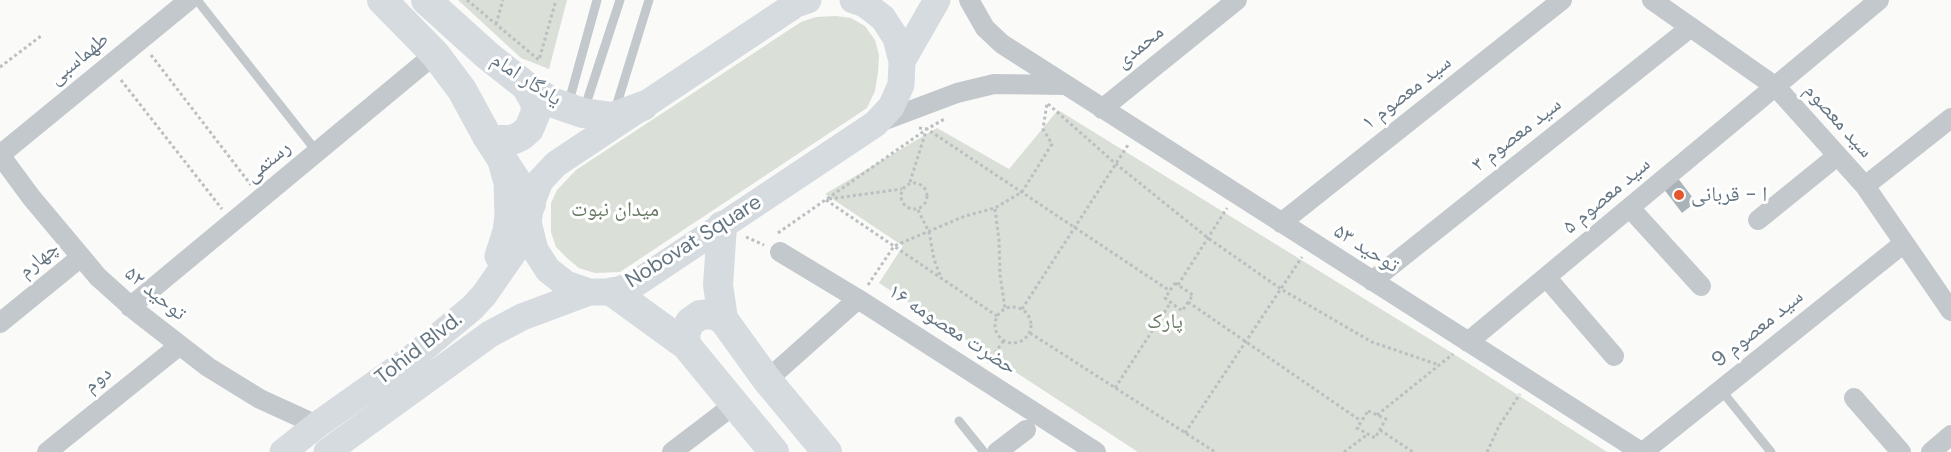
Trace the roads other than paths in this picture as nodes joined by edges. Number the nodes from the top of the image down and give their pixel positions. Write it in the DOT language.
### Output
graph roads {
  1 [pos="189,0"];
  2 [pos="197,0"];
  3 [pos="382,0"];
  4 [pos="426,0"];
  5 [pos="597,0"];
  6 [pos="620,0"];
  7 [pos="649,0"];
  8 [pos="808,0"];
  9 [pos="853,0"];
  10 [pos="937,0"];
  11 [pos="969,0"];
  12 [pos="1237,0"];
  13 [pos="1562,0"];
  14 [pos="1652,0"];
  15 [pos="1879,0"];
  16 [pos="1691,27"];
  17 [pos="435,54"];
  18 [pos="902,61"];
  19 [pos="1065,85"];
  20 [pos="526,86"];
  21 [pos="1776,87"];
  22 [pos="643,106"];
  23 [pos="1102,109"];
  24 [pos="575,110"];
  25 [pos="613,117"];
  26 [pos="1951,118"];
  27 [pos="875,124"];
  28 [pos="493,147"];
  29 [pos="317,152"];
  30 [pos="0,155"];
  31 [pos="1838,156"];
  32 [pos="1864,186"];
  33 [pos="1630,208"];
  34 [pos="529,213"];
  35 [pos="1758,220"];
  36 [pos="1281,223"];
  37 [pos="722,226"];
  38 [pos="1904,243"];
  39 [pos="771,248"];
  40 [pos="81,257"];
  41 [pos="1546,277"];
  42 [pos="1372,281"];
  43 [pos="1701,286"];
  44 [pos="601,292"];
  45 [pos="858,299"];
  46 [pos="1948,299"];
  47 [pos="130,307"];
  48 [pos="723,319"];
  49 [pos="0,323"];
  50 [pos="454,324"];
  51 [pos="1468,342"];
  52 [pos="180,345"];
  53 [pos="686,345"];
  54 [pos="1614,356"];
  55 [pos="767,380"];
  56 [pos="1721,390"];
  57 [pos="1854,398"];
  58 [pos="735,404"];
  59 [pos="959,421"];
  60 [pos="317,425"];
  61 [pos="1026,430"];
  62 [pos="1951,435"];
  63 [pos="47,452"];
  64 [pos="283,452"];
  65 [pos="327,452"];
  66 [pos="672,452"];
  67 [pos="774,452"];
  68 [pos="827,452"];
  69 [pos="984,452"];
  70 [pos="997,452"];
  71 [pos="1096,452"];
  72 [pos="1642,452"];
  73 [pos="1771,452"];
  74 [pos="1902,452"];
  75 [pos="1931,452"];
  1 -- 30 [label="street, طهماسبی"];
  2 -- 29 [label="lane"];
  3 -- 17 [label="main road"];
  4 -- 20 [label="main road, یادگار امام"];
  5 -- 24 [label="lane"];
  6 -- 24 [label="lane"];
  7 -- 25 [label="lane"];
  8 -- 22 [label="main road"];
  9 -- 18 [label="main road, Nobovat Square"];
  10 -- 18 [label="main road"];
  11 -- 19 [label="street, توحید ۵۳"];
  12 -- 23 [label="street, محمدی"];
  13 -- 36 [label="street, سید معصوم ۱"];
  14 -- 16 [label="street, سید معصوم"];
  15 -- 21 [label="street, سید معصوم ۵"];
  16 -- 21 [label="street, سید معصوم"];
  16 -- 42 [label="street, سید معصوم ۳"];
  17 -- 28 [label="main road"];
  17 -- 29 [label="street, رستمی"];
  18 -- 27 [label="main road, Nobovat Square"];
  19 -- 23 [label="street, توحید ۵۳"];
  19 -- 27 [label="street"];
  20 -- 24 [label="main road, یادگار امام"];
  20 -- 28 [label="main road"];
  21 -- 31 [label="street, سید معصوم"];
  21 -- 33 [label="street, سید معصوم ۵"];
  22 -- 25 [label="main road, یادگار امام"];
  22 -- 34 [label="main road"];
  23 -- 36 [label="street, توحید ۵۳"];
  24 -- 25 [label="main road, یادگار امام"];
  26 -- 32 [label="street"];
  27 -- 37 [label="main road, Nobovat Square"];
  28 -- 34 [label="main road"];
  28 -- 50 [label="main road"];
  29 -- 47 [label="street, رستمی"];
  30 -- 40 [label="street, توحید ۵۲"];
  31 -- 32 [label="street, سید معصوم"];
  31 -- 35 [label="street"];
  32 -- 38 [label="street, سید معصوم"];
  33 -- 41 [label="street, سید معصوم ۵"];
  33 -- 43 [label="street"];
  34 -- 44 [label="main road"];
  34 -- 50 [label="main road, Tohid Blvd."];
  36 -- 42 [label="street, توحید ۵۳"];
  37 -- 44 [label="main road, Nobovat Square"];
  37 -- 48 [label="main road"];
  38 -- 46 [label="street, سید معصوم"];
  38 -- 56 [label="street, سید معصوم 9"];
  39 -- 45 [label="street, حضرت معصومه ۱۶"];
  40 -- 47 [label="street, توحید ۵۲"];
  40 -- 49 [label="street, چهارم"];
  41 -- 51 [label="street, سید معصوم ۵"];
  41 -- 54 [label="street"];
  42 -- 51 [label="street, توحید ۵۳"];
  44 -- 53 [label="main road"];
  44 -- 65 [label="main road, Tohid Blvd."];
  45 -- 55 [label="street"];
  45 -- 71 [label="street, حضرت معصومه ۱۶"];
  47 -- 52 [label="street, توحید ۵۲"];
  48 -- 53 [label="main road"];
  48 -- 55 [label="main road"];
  50 -- 60 [label="main road, Tohid Blvd."];
  51 -- 72 [label="street, توحید ۵۳"];
  52 -- 60 [label="street, توحید ۵۲"];
  52 -- 63 [label="street, دوم"];
  53 -- 58 [label="main road"];
  55 -- 68 [label="main road"];
  56 -- 72 [label="street, سید معصوم 9"];
  56 -- 73 [label="lane"];
  57 -- 74 [label="street"];
  58 -- 66 [label="street"];
  58 -- 67 [label="main road"];
  59 -- 69 [label="lane"];
  60 -- 64 [label="main road, Tohid Blvd."];
  61 -- 70 [label="street"];
  62 -- 75 [label="street"];
}
